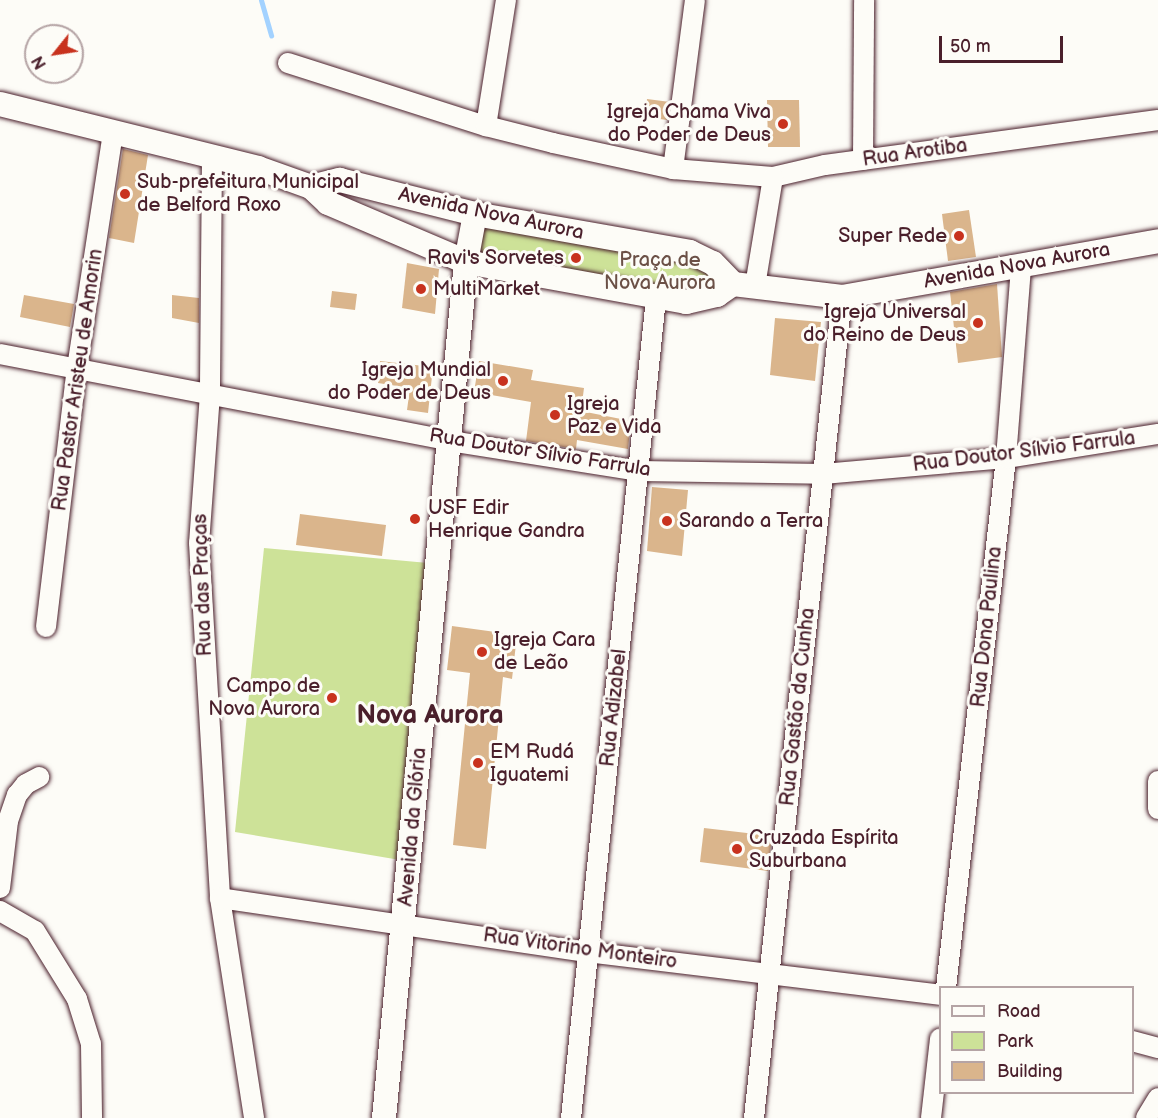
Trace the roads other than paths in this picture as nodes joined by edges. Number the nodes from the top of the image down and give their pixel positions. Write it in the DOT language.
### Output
graph roads {
  1 [pos="506,0"];
  2 [pos="695,0"];
  3 [pos="864,0"];
  4 [pos="288,63"];
  5 [pos="0,104"];
  6 [pos="1158,120"];
  7 [pos="486,126"];
  8 [pos="113,134"];
  9 [pos="212,158"];
  10 [pos="863,160"];
  11 [pos="673,169"];
  12 [pos="773,177"];
  13 [pos="311,187"];
  14 [pos="475,214"];
  15 [pos="1158,242"];
  16 [pos="466,262"];
  17 [pos="1021,266"];
  18 [pos="744,285"];
  19 [pos="842,297"];
  20 [pos="656,298"];
  21 [pos="0,354"];
  22 [pos="77,368"];
  23 [pos="210,394"];
  24 [pos="1158,434"];
  25 [pos="450,441"];
  26 [pos="1006,458"];
  27 [pos="640,471"];
  28 [pos="823,474"];
  29 [pos="46,627"];
  30 [pos="39,777"];
  31 [pos="1158,781"];
  32 [pos="1158,809"];
  33 [pos="0,888"];
  34 [pos="220,898"];
  35 [pos="0,910"];
  36 [pos="404,922"];
  37 [pos="587,952"];
  38 [pos="769,974"];
  39 [pos="946,986"];
  40 [pos="939,995"];
  41 [pos="1134,1042"];
  42 [pos="1158,1048"];
  43 [pos="939,1049"];
  44 [pos="1158,1098"];
  45 [pos="253,1117"];
  46 [pos="92,1118"];
  47 [pos="384,1118"];
  48 [pos="571,1118"];
  49 [pos="754,1118"];
  50 [pos="932,1118"];
  51 [pos="1146,1118"];
  1 -- 7 [label="street"];
  2 -- 11 [label="street"];
  3 -- 10 [label="street"];
  4 -- 7 [label="street, Rua Arotiba"];
  5 -- 8 [label="street, Avenida Nova Aurora"];
  6 -- 10 [label="street, Rua Arotiba"];
  7 -- 11 [label="street, Rua Arotiba"];
  8 -- 9 [label="street, Avenida Nova Aurora"];
  8 -- 22 [label="street, Rua Pastor Aristeu de Amorin"];
  9 -- 13 [label="street, Avenida Nova Aurora"];
  9 -- 23 [label="street, Rua das Praças"];
  10 -- 12 [label="street, Rua Arotiba"];
  11 -- 12 [label="street, Rua Arotiba"];
  12 -- 18 [label="street"];
  13 -- 14 [label="street, Avenida Nova Aurora"];
  13 -- 16 [label="street, Avenida Nova Aurora"];
  14 -- 16 [label="street, Avenida da Glória"];
  14 -- 18 [label="street, Avenida Nova Aurora"];
  15 -- 17 [label="street, Avenida Nova Aurora"];
  16 -- 20 [label="street, Avenida Nova Aurora"];
  16 -- 25 [label="street, Avenida da Glória"];
  17 -- 19 [label="street, Avenida Nova Aurora"];
  17 -- 26 [label="street, Rua Dona Paulina"];
  18 -- 19 [label="street, Avenida Nova Aurora"];
  18 -- 20 [label="street, Avenida Nova Aurora"];
  19 -- 28 [label="street, Rua Gastão da Cunha"];
  20 -- 27 [label="street, Rua Adizabel"];
  21 -- 22 [label="street, Rua Doutor Sílvio Farrula"];
  22 -- 23 [label="street, Rua Doutor Sílvio Farrula"];
  22 -- 29 [label="street, Rua Pastor Aristeu de Amorin"];
  23 -- 25 [label="street, Rua Doutor Sílvio Farrula"];
  23 -- 34 [label="street, Rua das Praças"];
  24 -- 26 [label="street, Rua Doutor Sílvio Farrula"];
  25 -- 27 [label="street, Rua Doutor Sílvio Farrula"];
  25 -- 36 [label="street, Avenida da Glória"];
  26 -- 28 [label="street, Rua Doutor Sílvio Farrula"];
  26 -- 39 [label="street, Rua Dona Paulina"];
  27 -- 28 [label="street, Rua Doutor Sílvio Farrula"];
  27 -- 37 [label="street, Rua Adizabel"];
  28 -- 38 [label="street, Rua Gastão da Cunha"];
  30 -- 33 [label="street"];
  31 -- 32 [label="street"];
  34 -- 36 [label="street, Rua Vitorino Monteiro"];
  34 -- 45 [label="street, Rua das Praças"];
  35 -- 46 [label="street"];
  36 -- 37 [label="street, Rua Vitorino Monteiro"];
  36 -- 47 [label="street, Avenida da Glória"];
  37 -- 38 [label="street, Rua Vitorino Monteiro"];
  37 -- 48 [label="street, Rua Adizabel"];
  38 -- 40 [label="street, Rua Vitorino Monteiro"];
  38 -- 49 [label="street, Rua Gastão da Cunha"];
  41 -- 42 [label="street"];
  43 -- 50 [label="street"];
  44 -- 51 [label="street"];
}
